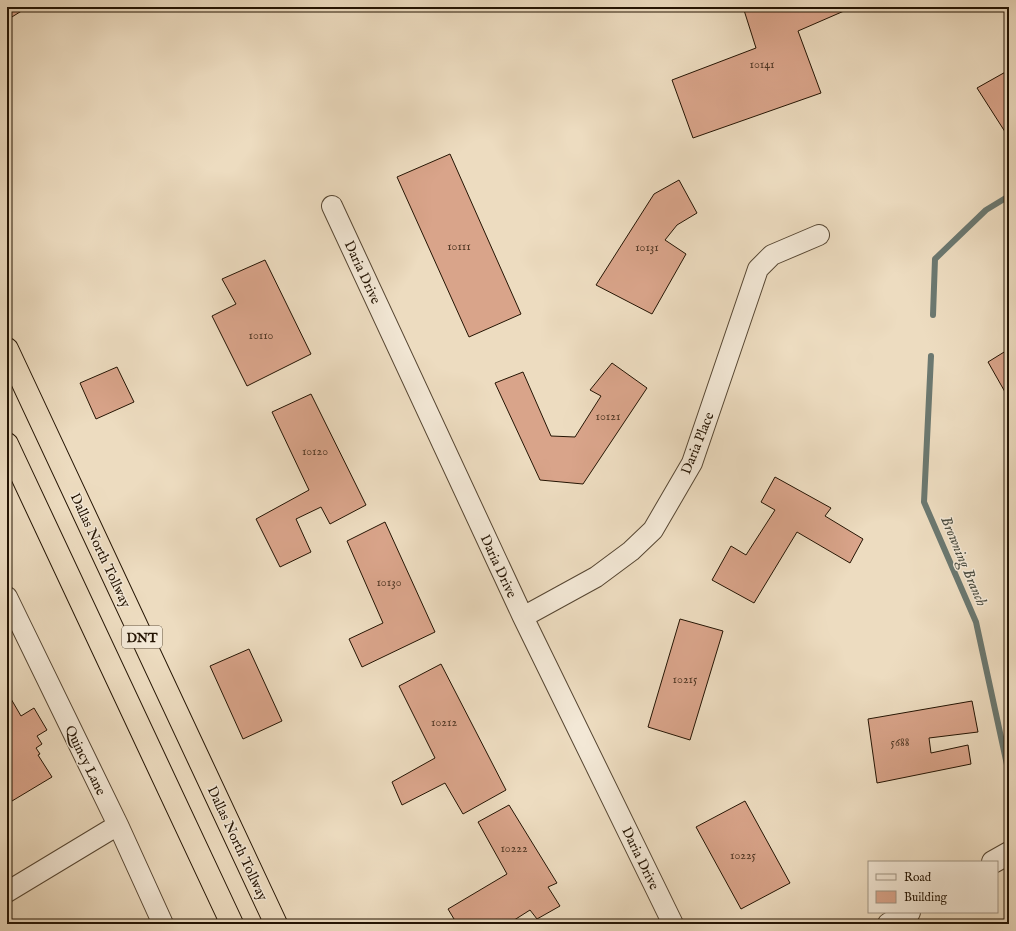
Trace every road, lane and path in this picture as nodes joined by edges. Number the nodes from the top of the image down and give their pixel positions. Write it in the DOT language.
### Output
graph roads {
  1 [pos="332,206"];
  2 [pos="819,235"];
  3 [pos="7,349"];
  4 [pos="7,444"];
  5 [pos="7,596"];
  6 [pos="523,617"];
  7 [pos="118,825"];
  8 [pos="1009,853"];
  9 [pos="995,861"];
  10 [pos="7,892"];
  11 [pos="907,913"];
  12 [pos="163,924"];
  13 [pos="232,924"];
  14 [pos="276,924"];
  15 [pos="673,924"];
  16 [pos="889,924"];
  1 -- 6 [label="street, Daria Drive"];
  2 -- 6 [label="street, Daria Place"];
  3 -- 14 [label="highway, Dallas North Tollway / DNT"];
  4 -- 13 [label="highway, DNT"];
  5 -- 7 [label="street, Quincy Lane"];
  6 -- 15 [label="street, Daria Drive"];
  7 -- 10 [label="street"];
  7 -- 12 [label="street, Quincy Lane"];
  8 -- 9 [label="street"];
  11 -- 16 [label="street"];
}
